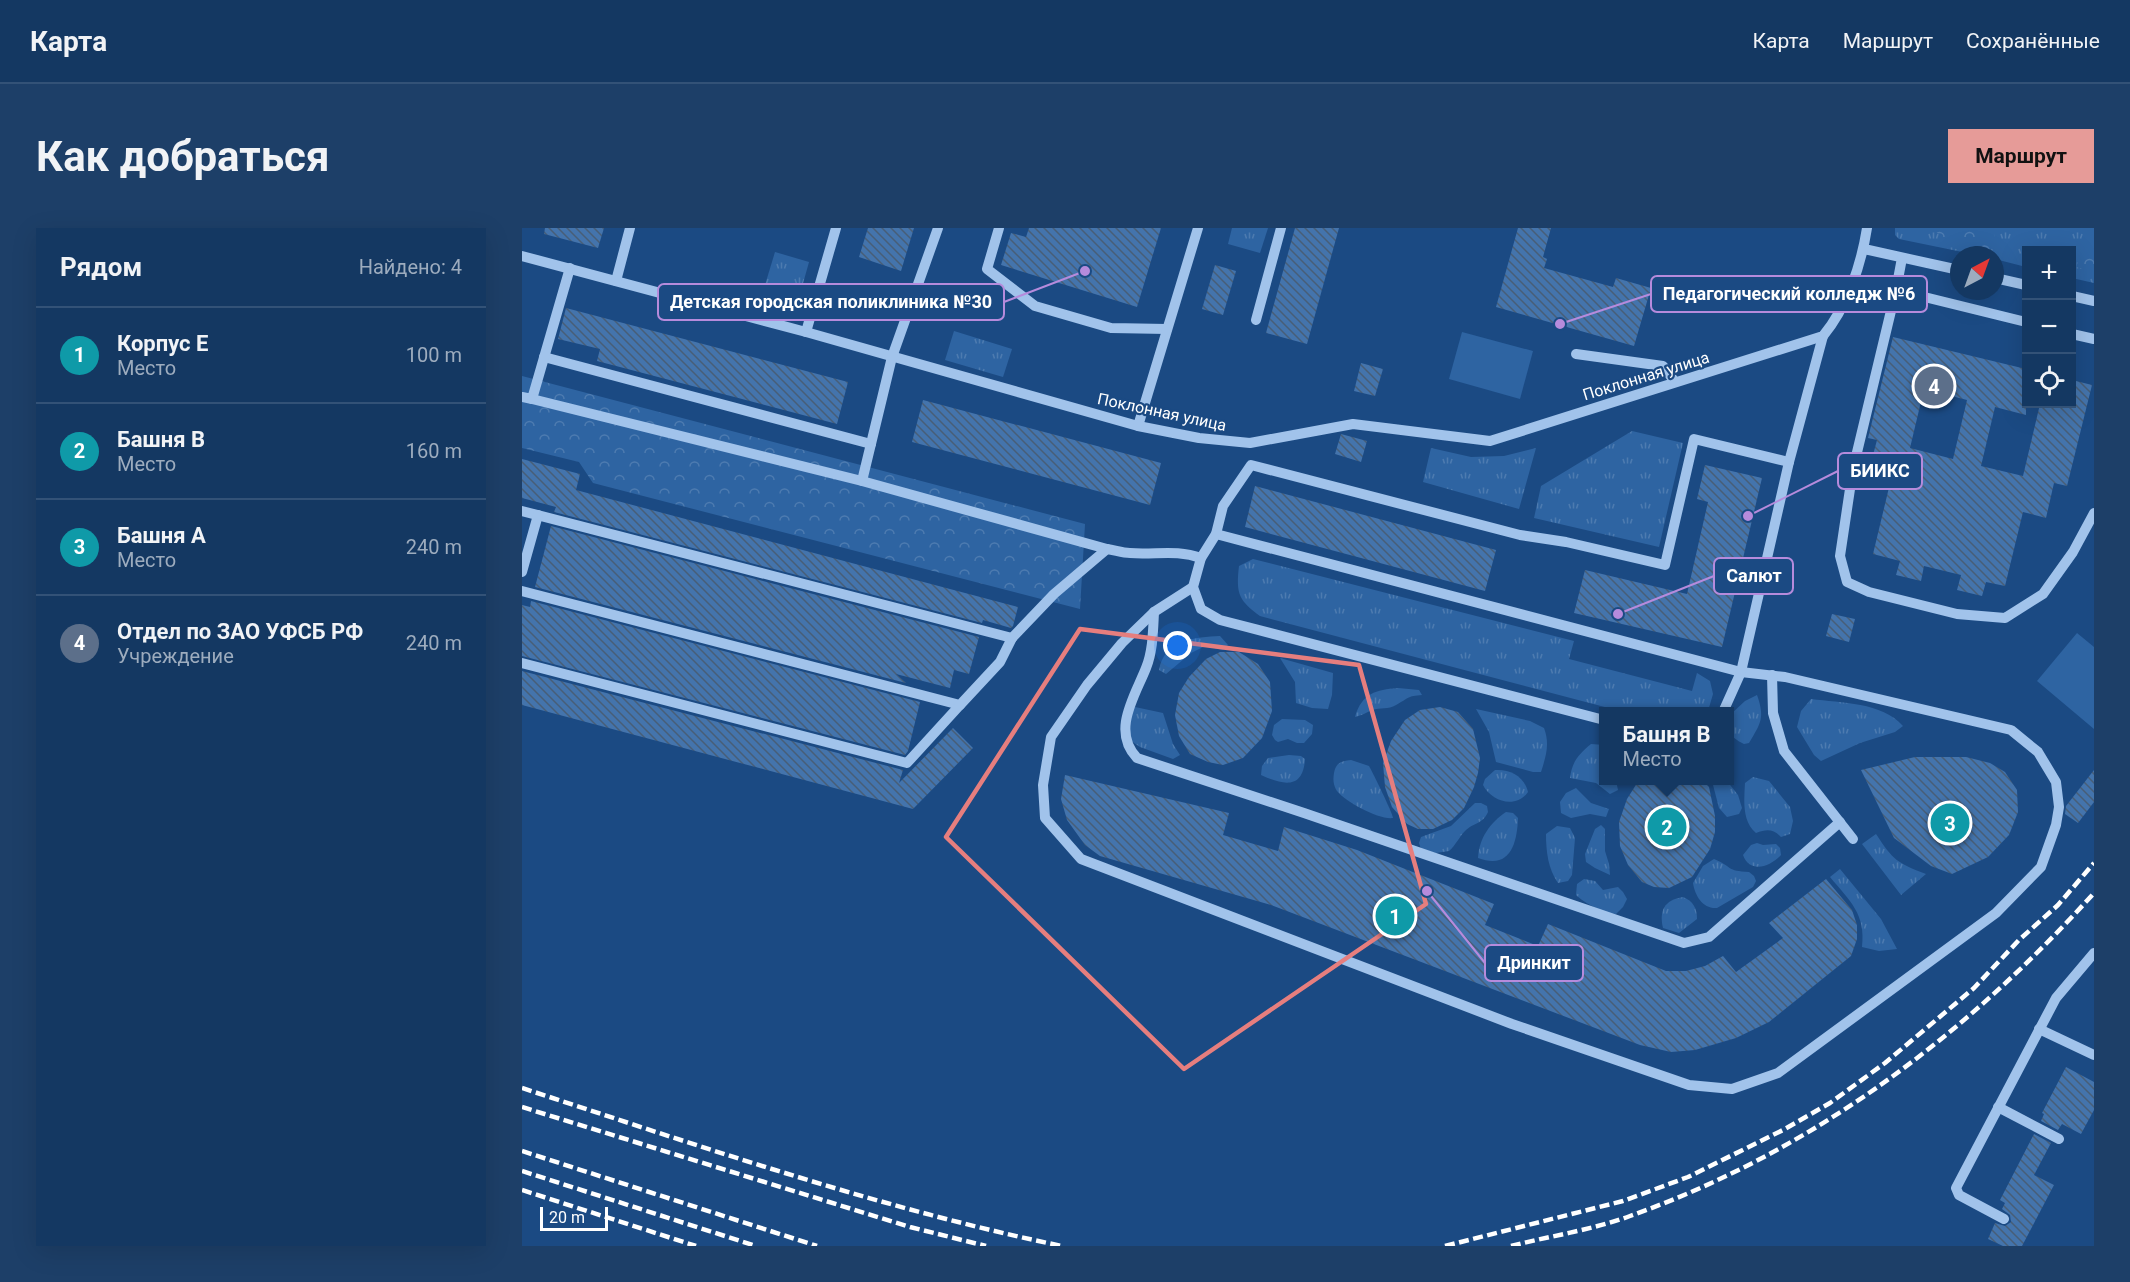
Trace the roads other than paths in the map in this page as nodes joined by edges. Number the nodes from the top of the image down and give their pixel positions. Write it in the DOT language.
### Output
graph roads {
  1 [pos="630,228"];
  2 [pos="836,228"];
  3 [pos="938,228"];
  4 [pos="999,228"];
  5 [pos="1198,228"];
  6 [pos="1281,228"];
  7 [pos="1867,228"];
  8 [pos="1864,249"];
  9 [pos="522,256"];
  10 [pos="1902,258"];
  11 [pos="570,268"];
  12 [pos="1950,268"];
  13 [pos="2004,280"];
  14 [pos="616,281"];
  15 [pos="2022,284"];
  16 [pos="1896,290"];
  17 [pos="2076,297"];
  18 [pos="2094,301"];
  19 [pos="1256,320"];
  20 [pos="2022,321"];
  21 [pos="1167,329"];
  22 [pos="806,332"];
  23 [pos="2076,334"];
  24 [pos="1823,336"];
  25 [pos="2094,339"];
  26 [pos="1576,354"];
  27 [pos="544,357"];
  28 [pos="892,357"];
  29 [pos="1675,382"];
  30 [pos="527,398"];
  31 [pos="1138,426"];
  32 [pos="871,444"];
  33 [pos="1790,462"];
  34 [pos="862,482"];
  35 [pos="522,511"];
  36 [pos="2094,513"];
  37 [pos="538,515"];
  38 [pos="1216,534"];
  39 [pos="1107,549"];
  40 [pos="1201,558"];
  41 [pos="522,572"];
  42 [pos="1193,587"];
  43 [pos="522,591"];
  44 [pos="1154,612"];
  45 [pos="1012,638"];
  46 [pos="522,663"];
  47 [pos="1741,672"];
  48 [pos="1772,675"];
  49 [pos="960,705"];
  50 [pos="1725,707"];
  51 [pos="1599,719"];
  52 [pos="1840,822"];
  53 [pos="1853,839"];
  54 [pos="2094,953"];
  55 [pos="2039,1029"];
  56 [pos="2094,1055"];
  57 [pos="1998,1107"];
  58 [pos="2059,1139"];
  59 [pos="2004,1219"];
  1 -- 14 [label="street"];
  2 -- 22 [label="street"];
  3 -- 28 [label="street"];
  4 -- 21 [label="street"];
  5 -- 21 [label="street"];
  6 -- 19 [label="street"];
  7 -- 8 [label="street"];
  8 -- 10 [label="street"];
  8 -- 24 [label="street"];
  9 -- 11 [label="street, Поклонная улица"];
  10 -- 12 [label="street"];
  10 -- 16 [label="street"];
  11 -- 14 [label="street, Поклонная улица"];
  11 -- 27 [label="street"];
  13 -- 15 [label="street"];
  14 -- 22 [label="street, Поклонная улица"];
  16 -- 20 [label="street"];
  16 -- 36 [label="street"];
  17 -- 18 [label="street"];
  21 -- 31 [label="street"];
  22 -- 28 [label="street, Поклонная улица"];
  23 -- 25 [label="street"];
  24 -- 29 [label="street, Поклонная улица"];
  24 -- 33 [label="street"];
  26 -- 29 [label="street"];
  27 -- 30 [label="street"];
  27 -- 32 [label="street"];
  28 -- 31 [label="street, Поклонная улица"];
  28 -- 32 [label="street"];
  29 -- 31 [label="street, Поклонная улица"];
  30 -- 34 [label="street"];
  32 -- 34 [label="street"];
  33 -- 38 [label="street"];
  33 -- 47 [label="street"];
  34 -- 39 [label="street"];
  35 -- 37 [label="street"];
  37 -- 41 [label="street"];
  37 -- 45 [label="street"];
  38 -- 40 [label="street"];
  38 -- 47 [label="street"];
  39 -- 40 [label="street"];
  39 -- 45 [label="street"];
  40 -- 42 [label="street"];
  42 -- 44 [label="street"];
  42 -- 51 [label="street"];
  43 -- 49 [label="street"];
  44 -- 48 [label="street"];
  44 -- 52 [label="street"];
  45 -- 49 [label="street"];
  46 -- 49 [label="street"];
  47 -- 48 [label="street"];
  47 -- 50 [label="street"];
  48 -- 52 [label="street"];
  52 -- 53 [label="street"];
  54 -- 55 [label="street"];
  55 -- 56 [label="street"];
  55 -- 57 [label="street"];
  57 -- 58 [label="street"];
  57 -- 59 [label="street"];
}
